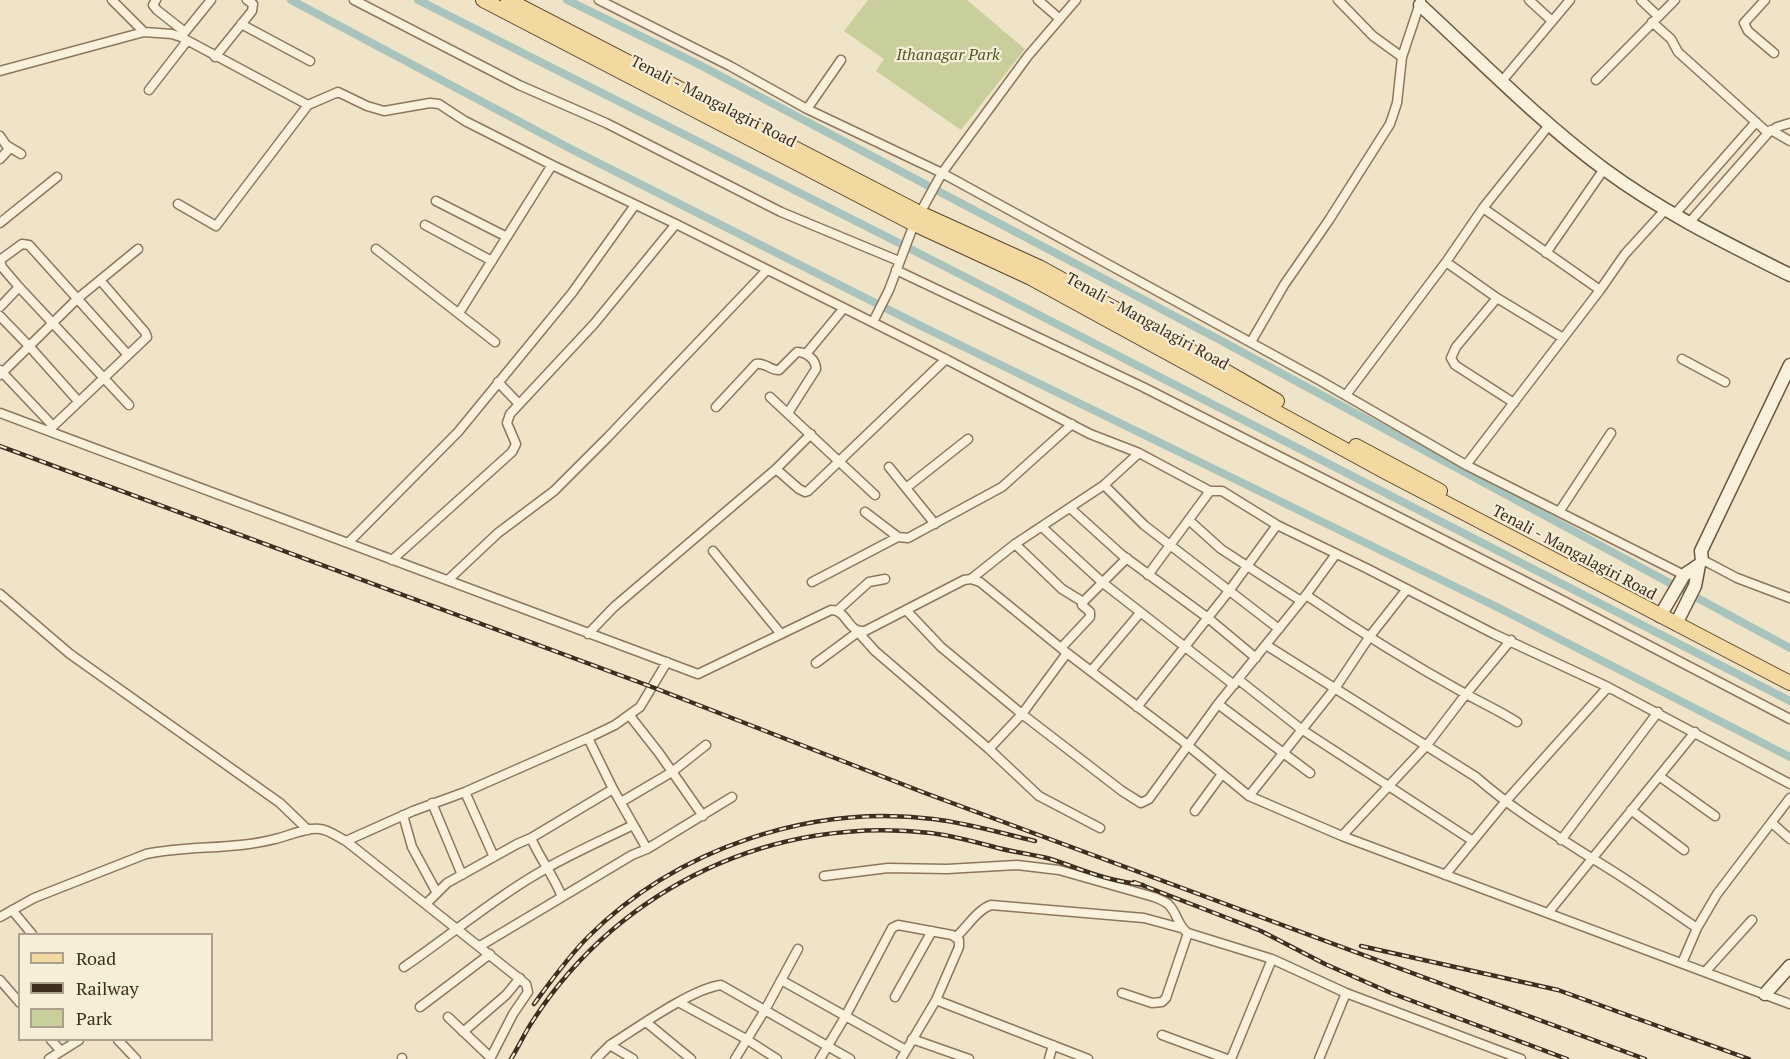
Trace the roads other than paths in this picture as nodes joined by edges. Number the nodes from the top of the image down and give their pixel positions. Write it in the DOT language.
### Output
graph roads {
  1 [pos="112,0"];
  2 [pos="156,0"];
  3 [pos="211,0"];
  4 [pos="247,0"];
  5 [pos="354,0"];
  6 [pos="483,0"];
  7 [pos="508,0"];
  8 [pos="599,0"];
  9 [pos="1038,0"];
  10 [pos="1076,0"];
  11 [pos="1338,0"];
  12 [pos="1529,0"];
  13 [pos="1570,0"];
  14 [pos="1641,0"];
  15 [pos="1675,0"];
  16 [pos="1765,0"];
  17 [pos="1421,2"];
  18 [pos="1060,19"];
  19 [pos="1655,19"];
  20 [pos="1552,21"];
  21 [pos="241,24"];
  22 [pos="144,32"];
  23 [pos="184,37"];
  24 [pos="1774,53"];
  25 [pos="214,57"];
  26 [pos="1402,57"];
  27 [pos="841,60"];
  28 [pos="310,61"];
  29 [pos="0,71"];
  30 [pos="1596,80"];
  31 [pos="1502,81"];
  32 [pos="149,90"];
  33 [pos="308,105"];
  34 [pos="807,109"];
  35 [pos="1757,123"];
  36 [pos="1790,123"];
  37 [pos="1550,124"];
  38 [pos="1768,131"];
  39 [pos="0,136"];
  40 [pos="1790,141"];
  41 [pos="10,148"];
  42 [pos="21,154"];
  43 [pos="0,159"];
  44 [pos="552,165"];
  45 [pos="1604,169"];
  46 [pos="940,176"];
  47 [pos="57,177"];
  48 [pos="436,201"];
  49 [pos="178,204"];
  50 [pos="635,205"];
  51 [pos="1483,208"];
  52 [pos="1670,213"];
  53 [pos="917,219"];
  54 [pos="0,223"];
  55 [pos="676,224"];
  56 [pos="1688,224"];
  57 [pos="425,225"];
  58 [pos="507,237"];
  59 [pos="138,249"];
  60 [pos="376,249"];
  61 [pos="1546,253"];
  62 [pos="492,261"];
  63 [pos="899,261"];
  64 [pos="1446,262"];
  65 [pos="767,270"];
  66 [pos="896,270"];
  67 [pos="1790,275"];
  68 [pos="100,280"];
  69 [pos="19,287"];
  70 [pos="1600,290"];
  71 [pos="1497,298"];
  72 [pos="77,299"];
  73 [pos="0,307"];
  74 [pos="844,308"];
  75 [pos="459,313"];
  76 [pos="0,316"];
  77 [pos="873,322"];
  78 [pos="52,323"];
  79 [pos="1563,338"];
  80 [pos="495,342"];
  81 [pos="1251,342"];
  82 [pos="29,346"];
  83 [pos="806,354"];
  84 [pos="128,356"];
  85 [pos="946,359"];
  86 [pos="1682,359"];
  87 [pos="1790,365"];
  88 [pos="1,372"];
  89 [pos="104,378"];
  90 [pos="498,382"];
  91 [pos="1725,382"];
  92 [pos="1346,395"];
  93 [pos="770,397"];
  94 [pos="79,402"];
  95 [pos="1514,403"];
  96 [pos="519,404"];
  97 [pos="129,405"];
  98 [pos="716,407"];
  99 [pos="788,412"];
  100 [pos="0,413"];
  101 [pos="1072,424"];
  102 [pos="51,429"];
  103 [pos="1611,433"];
  104 [pos="811,434"];
  105 [pos="968,439"];
  106 [pos="1139,453"];
  107 [pos="839,461"];
  108 [pos="1466,465"];
  109 [pos="889,468"];
  110 [pos="776,469"];
  111 [pos="1104,485"];
  112 [pos="906,488"];
  113 [pos="1210,491"];
  114 [pos="875,495"];
  115 [pos="1070,508"];
  116 [pos="866,512"];
  117 [pos="1559,512"];
  118 [pos="1190,520"];
  119 [pos="935,524"];
  120 [pos="1277,525"];
  121 [pos="1042,527"];
  122 [pos="898,537"];
  123 [pos="350,542"];
  124 [pos="1014,544"];
  125 [pos="1171,546"];
  126 [pos="713,551"];
  127 [pos="1336,554"];
  128 [pos="1127,558"];
  129 [pos="392,560"];
  130 [pos="1700,563"];
  131 [pos="1248,567"];
  132 [pos="1148,575"];
  133 [pos="1683,577"];
  134 [pos="885,579"];
  135 [pos="971,579"];
  136 [pos="448,580"];
  137 [pos="812,582"];
  138 [pos="1103,583"];
  139 [pos="1407,589"];
  140 [pos="1229,591"];
  141 [pos="0,594"];
  142 [pos="1304,598"];
  143 [pos="1790,598"];
  144 [pos="1083,602"];
  145 [pos="837,610"];
  146 [pos="906,610"];
  147 [pos="1664,610"];
  148 [pos="1140,613"];
  149 [pos="1680,617"];
  150 [pos="1208,618"];
  151 [pos="1280,629"];
  152 [pos="858,632"];
  153 [pos="588,634"];
  154 [pos="781,634"];
  155 [pos="1370,636"];
  156 [pos="1511,640"];
  157 [pos="1266,645"];
  158 [pos="1186,648"];
  159 [pos="1064,650"];
  160 [pos="1256,658"];
  161 [pos="667,662"];
  162 [pos="816,663"];
  163 [pos="1091,671"];
  164 [pos="1790,672"];
  165 [pos="1237,682"];
  166 [pos="1790,683"];
  167 [pos="1336,687"];
  168 [pos="1608,687"];
  169 [pos="1466,694"];
  170 [pos="1218,704"];
  171 [pos="1137,707"];
  172 [pos="1658,712"];
  173 [pos="1022,714"];
  174 [pos="630,716"];
  175 [pos="1790,719"];
  176 [pos="1517,722"];
  177 [pos="1301,729"];
  178 [pos="1695,732"];
  179 [pos="588,738"];
  180 [pos="706,745"];
  181 [pos="1427,745"];
  182 [pos="1188,746"];
  183 [pos="989,749"];
  184 [pos="1283,753"];
  185 [pos="672,772"];
  186 [pos="1310,773"];
  187 [pos="1222,774"];
  188 [pos="1659,776"];
  189 [pos="1790,784"];
  190 [pos="1390,786"];
  191 [pos="613,789"];
  192 [pos="465,792"];
  193 [pos="1249,796"];
  194 [pos="732,797"];
  195 [pos="1790,798"];
  196 [pos="621,802"];
  197 [pos="1505,802"];
  198 [pos="432,803"];
  199 [pos="1631,810"];
  200 [pos="1195,811"];
  201 [pos="403,815"];
  202 [pos="703,816"];
  203 [pos="1715,816"];
  204 [pos="1772,823"];
  205 [pos="633,825"];
  206 [pos="1100,828"];
  207 [pos="308,830"];
  208 [pos="1342,836"];
  209 [pos="531,838"];
  210 [pos="1790,839"];
  211 [pos="1561,840"];
  212 [pos="346,841"];
  213 [pos="1473,841"];
  214 [pos="647,849"];
  215 [pos="1684,850"];
  216 [pos="494,858"];
  217 [pos="1593,858"];
  218 [pos="547,868"];
  219 [pos="462,875"];
  220 [pos="1445,875"];
  221 [pos="824,876"];
  222 [pos="437,893"];
  223 [pos="562,897"];
  224 [pos="426,904"];
  225 [pos="12,910"];
  226 [pos="1548,913"];
  227 [pos="0,916"];
  228 [pos="1752,920"];
  229 [pos="1697,928"];
  230 [pos="458,929"];
  231 [pos="932,931"];
  232 [pos="1184,931"];
  233 [pos="31,933"];
  234 [pos="956,937"];
  235 [pos="480,945"];
  236 [pos="798,949"];
  237 [pos="490,954"];
  238 [pos="1272,959"];
  239 [pos="1682,963"];
  240 [pos="1790,966"];
  241 [pos="404,967"];
  242 [pos="1705,972"];
  243 [pos="520,978"];
  244 [pos="0,980"];
  245 [pos="781,980"];
  246 [pos="1122,993"];
  247 [pos="1346,993"];
  248 [pos="1765,994"];
  249 [pos="895,997"];
  250 [pos="936,1000"];
  251 [pos="18,1001"];
  252 [pos="680,1003"];
  253 [pos="1790,1004"];
  254 [pos="420,1007"];
  255 [pos="765,1010"];
  256 [pos="448,1017"];
  257 [pos="845,1017"];
  258 [pos="646,1022"];
  259 [pos="463,1032"];
  260 [pos="1162,1035"];
  261 [pos="746,1039"];
  262 [pos="912,1039"];
  263 [pos="52,1041"];
  264 [pos="76,1041"];
  265 [pos="119,1041"];
  266 [pos="610,1045"];
  267 [pos="1053,1045"];
  268 [pos="828,1046"];
  269 [pos="906,1050"];
  270 [pos="61,1051"];
  271 [pos="490,1058"];
  272 [pos="49,1059"];
  273 [pos="135,1059"];
  274 [pos="596,1059"];
  275 [pos="633,1059"];
  276 [pos="691,1059"];
  277 [pos="735,1059"];
  278 [pos="777,1059"];
  279 [pos="820,1059"];
  280 [pos="850,1059"];
  281 [pos="901,1059"];
  282 [pos="969,1059"];
  283 [pos="1049,1059"];
  284 [pos="1088,1059"];
  285 [pos="1229,1059"];
  286 [pos="1319,1059"];
  287 [pos="1521,1059"];
  1 -- 22 [label="street"];
  2 -- 23 [label="street"];
  3 -- 23 [label="street"];
  4 -- 21 [label="street"];
  5 -- 63 [label="street"];
  6 -- 53 [label="main road, Tenali - Mangalagiri Road"];
  7 -- 53 [label="main road, Tenali - Mangalagiri Road"];
  8 -- 34 [label="street"];
  9 -- 18 [label="street"];
  10 -- 18 [label="street"];
  11 -- 26 [label="street"];
  12 -- 20 [label="street"];
  13 -- 20 [label="street"];
  14 -- 19 [label="street"];
  15 -- 19 [label="street"];
  16 -- 24 [label="street"];
  17 -- 26 [label="street"];
  17 -- 31 [label="street"];
  18 -- 46 [label="street"];
  19 -- 30 [label="street"];
  19 -- 35 [label="street"];
  20 -- 31 [label="street"];
  21 -- 25 [label="street"];
  21 -- 28 [label="street"];
  22 -- 23 [label="street"];
  22 -- 29 [label="street"];
  23 -- 25 [label="street"];
  23 -- 32 [label="street"];
  25 -- 33 [label="street"];
  26 -- 81 [label="street"];
  27 -- 34 [label="street"];
  31 -- 37 [label="street"];
  33 -- 44 [label="street"];
  33 -- 49 [label="street"];
  34 -- 46 [label="street"];
  35 -- 38 [label="street"];
  35 -- 52 [label="street"];
  36 -- 38 [label="street"];
  37 -- 45 [label="street"];
  37 -- 51 [label="street"];
  38 -- 40 [label="street"];
  38 -- 56 [label="street"];
  39 -- 41 [label="street"];
  41 -- 42 [label="street"];
  41 -- 43 [label="street"];
  44 -- 50 [label="street"];
  44 -- 58 [label="street"];
  45 -- 52 [label="street"];
  45 -- 61 [label="street"];
  46 -- 53 [label="street"];
  46 -- 81 [label="street"];
  47 -- 54 [label="street"];
  48 -- 58 [label="street"];
  50 -- 55 [label="street"];
  50 -- 90 [label="street"];
  51 -- 61 [label="street"];
  51 -- 64 [label="street"];
  52 -- 56 [label="street"];
  52 -- 70 [label="street"];
  53 -- 63 [label="street"];
  53 -- 147 [label="main road, Tenali - Mangalagiri Road"];
  55 -- 65 [label="street"];
  55 -- 96 [label="street"];
  56 -- 67 [label="street"];
  57 -- 62 [label="street"];
  58 -- 62 [label="street"];
  59 -- 68 [label="street"];
  60 -- 75 [label="street"];
  61 -- 70 [label="street"];
  62 -- 75 [label="street"];
  63 -- 66 [label="street"];
  64 -- 71 [label="street"];
  64 -- 92 [label="street"];
  65 -- 74 [label="street"];
  65 -- 136 [label="street"];
  66 -- 77 [label="street"];
  66 -- 175 [label="street"];
  68 -- 72 [label="street"];
  68 -- 84 [label="street"];
  69 -- 72 [label="street"];
  69 -- 73 [label="street"];
  69 -- 78 [label="street"];
  70 -- 79 [label="street"];
  71 -- 79 [label="street"];
  71 -- 95 [label="street"];
  72 -- 78 [label="street"];
  72 -- 84 [label="street"];
  74 -- 77 [label="street"];
  74 -- 83 [label="street"];
  75 -- 80 [label="street"];
  76 -- 82 [label="street"];
  77 -- 85 [label="street"];
  78 -- 82 [label="street"];
  78 -- 89 [label="street"];
  79 -- 95 [label="street"];
  81 -- 92 [label="street"];
  82 -- 88 [label="street"];
  82 -- 94 [label="street"];
  83 -- 98 [label="street"];
  83 -- 99 [label="street"];
  84 -- 89 [label="street"];
  85 -- 101 [label="street"];
  85 -- 107 [label="street"];
  86 -- 91 [label="street"];
  87 -- 130 [label="street"];
  88 -- 102 [label="street"];
  89 -- 94 [label="street"];
  89 -- 97 [label="street"];
  90 -- 96 [label="street"];
  90 -- 123 [label="street"];
  92 -- 108 [label="street"];
  93 -- 99 [label="street"];
  94 -- 102 [label="street"];
  95 -- 108 [label="street"];
  96 -- 129 [label="street"];
  99 -- 104 [label="street"];
  100 -- 102 [label="street"];
  101 -- 106 [label="street"];
  101 -- 119 [label="street"];
  102 -- 123 [label="street"];
  103 -- 117 [label="street"];
  104 -- 107 [label="street"];
  104 -- 110 [label="street"];
  105 -- 112 [label="street"];
  106 -- 111 [label="street"];
  106 -- 113 [label="street"];
  107 -- 110 [label="street"];
  107 -- 114 [label="street"];
  108 -- 117 [label="street"];
  109 -- 112 [label="street"];
  110 -- 153 [label="street"];
  111 -- 115 [label="street"];
  111 -- 125 [label="street"];
  112 -- 119 [label="street"];
  113 -- 118 [label="street"];
  113 -- 120 [label="street"];
  115 -- 121 [label="street"];
  115 -- 128 [label="street"];
  116 -- 122 [label="street"];
  117 -- 133 [label="street"];
  118 -- 125 [label="street"];
  118 -- 131 [label="street"];
  119 -- 122 [label="street"];
  120 -- 127 [label="street"];
  120 -- 131 [label="street"];
  121 -- 124 [label="street"];
  121 -- 138 [label="street"];
  122 -- 137 [label="street"];
  123 -- 129 [label="street"];
  124 -- 135 [label="street"];
  124 -- 144 [label="street"];
  125 -- 132 [label="street"];
  125 -- 140 [label="street"];
  126 -- 154 [label="street"];
  127 -- 139 [label="street"];
  127 -- 142 [label="street"];
  128 -- 132 [label="street"];
  128 -- 138 [label="street"];
  129 -- 136 [label="street"];
  130 -- 133 [label="street"];
  130 -- 143 [label="street"];
  130 -- 149 [label="street"];
  131 -- 140 [label="street"];
  131 -- 142 [label="street"];
  132 -- 150 [label="street"];
  133 -- 147 [label="street"];
  134 -- 145 [label="street"];
  135 -- 146 [label="street"];
  135 -- 159 [label="street"];
  136 -- 153 [label="street"];
  138 -- 144 [label="street"];
  138 -- 148 [label="street"];
  139 -- 155 [label="street"];
  139 -- 156 [label="street"];
  140 -- 150 [label="street"];
  140 -- 151 [label="street"];
  141 -- 207 [label="street"];
  142 -- 151 [label="street"];
  142 -- 155 [label="street"];
  144 -- 159 [label="street"];
  145 -- 152 [label="street"];
  145 -- 154 [label="street"];
  146 -- 152 [label="street"];
  146 -- 173 [label="street"];
  147 -- 149 [label="main road, Tenali - Mangalagiri Road"];
  148 -- 158 [label="street"];
  148 -- 163 [label="street"];
  149 -- 164 [label="main road, Tenali - Mangalagiri Road"];
  149 -- 166 [label="main road, Tenali - Mangalagiri Road"];
  150 -- 158 [label="street"];
  150 -- 160 [label="street"];
  151 -- 157 [label="street"];
  152 -- 162 [label="street"];
  152 -- 183 [label="street"];
  153 -- 161 [label="street"];
  154 -- 161 [label="street"];
  155 -- 167 [label="street"];
  155 -- 169 [label="street"];
  156 -- 168 [label="street"];
  156 -- 169 [label="street"];
  157 -- 160 [label="street"];
  157 -- 167 [label="street"];
  158 -- 165 [label="street"];
  158 -- 171 [label="street"];
  159 -- 163 [label="street"];
  159 -- 173 [label="street"];
  160 -- 165 [label="street"];
  161 -- 174 [label="street"];
  163 -- 171 [label="street"];
  165 -- 170 [label="street"];
  165 -- 177 [label="street"];
  167 -- 177 [label="street"];
  167 -- 181 [label="street"];
  168 -- 172 [label="street"];
  168 -- 197 [label="street"];
  169 -- 176 [label="street"];
  169 -- 181 [label="street"];
  170 -- 182 [label="street"];
  170 -- 184 [label="street"];
  171 -- 182 [label="street"];
  172 -- 178 [label="street"];
  172 -- 211 [label="street"];
  173 -- 182 [label="street"];
  173 -- 183 [label="street"];
  174 -- 179 [label="street"];
  174 -- 185 [label="street"];
  177 -- 184 [label="street"];
  177 -- 190 [label="street"];
  178 -- 188 [label="street"];
  178 -- 189 [label="street"];
  179 -- 191 [label="street"];
  179 -- 192 [label="street"];
  180 -- 185 [label="street"];
  181 -- 190 [label="street"];
  181 -- 197 [label="street"];
  182 -- 187 [label="street"];
  183 -- 206 [label="street"];
  184 -- 186 [label="street"];
  184 -- 193 [label="street"];
  185 -- 196 [label="street"];
  185 -- 202 [label="street"];
  187 -- 193 [label="street"];
  187 -- 200 [label="street"];
  188 -- 199 [label="street"];
  188 -- 203 [label="street"];
  190 -- 208 [label="street"];
  190 -- 213 [label="street"];
  191 -- 196 [label="street"];
  191 -- 209 [label="street"];
  192 -- 198 [label="street"];
  192 -- 216 [label="street"];
  193 -- 208 [label="street"];
  194 -- 202 [label="street"];
  195 -- 204 [label="street"];
  196 -- 205 [label="street"];
  197 -- 211 [label="street"];
  197 -- 213 [label="street"];
  198 -- 201 [label="street"];
  198 -- 219 [label="street"];
  199 -- 215 [label="street"];
  199 -- 217 [label="street"];
  201 -- 212 [label="street"];
  201 -- 222 [label="street"];
  202 -- 214 [label="street"];
  204 -- 210 [label="street"];
  204 -- 229 [label="street"];
  205 -- 214 [label="street"];
  205 -- 218 [label="street"];
  207 -- 212 [label="street"];
  207 -- 225 [label="street"];
  208 -- 220 [label="street"];
  209 -- 216 [label="street"];
  209 -- 218 [label="street"];
  211 -- 217 [label="street"];
  212 -- 224 [label="street"];
  213 -- 220 [label="street"];
  214 -- 223 [label="street"];
  216 -- 219 [label="street"];
  217 -- 226 [label="street"];
  217 -- 229 [label="street"];
  218 -- 223 [label="street"];
  218 -- 230 [label="street"];
  219 -- 222 [label="street"];
  220 -- 226 [label="street"];
  221 -- 232 [label="street"];
  222 -- 224 [label="street"];
  223 -- 235 [label="street"];
  224 -- 230 [label="street"];
  225 -- 227 [label="street"];
  225 -- 233 [label="street"];
  226 -- 239 [label="street"];
  228 -- 242 [label="street"];
  229 -- 239 [label="street"];
  230 -- 235 [label="street"];
  230 -- 241 [label="street"];
  231 -- 234 [label="street"];
  231 -- 249 [label="street"];
  231 -- 257 [label="street"];
  232 -- 234 [label="street"];
  232 -- 238 [label="street"];
  232 -- 246 [label="street"];
  234 -- 250 [label="street"];
  235 -- 237 [label="street"];
  236 -- 245 [label="street"];
  237 -- 243 [label="street"];
  237 -- 254 [label="street"];
  238 -- 247 [label="street"];
  238 -- 285 [label="street"];
  239 -- 242 [label="street"];
  240 -- 248 [label="street"];
  242 -- 248 [label="street"];
  243 -- 259 [label="street"];
  243 -- 271 [label="street"];
  244 -- 251 [label="street"];
  245 -- 255 [label="street"];
  245 -- 257 [label="street"];
  247 -- 286 [label="street"];
  247 -- 287 [label="street"];
  248 -- 253 [label="street"];
  250 -- 262 [label="street"];
  250 -- 267 [label="street"];
  252 -- 255 [label="street"];
  252 -- 258 [label="street"];
  252 -- 261 [label="street"];
  255 -- 261 [label="street"];
  255 -- 268 [label="street"];
  256 -- 259 [label="street"];
  257 -- 268 [label="street"];
  257 -- 269 [label="street"];
  258 -- 266 [label="street"];
  258 -- 276 [label="street"];
  259 -- 271 [label="street"];
  260 -- 285 [label="street"];
  261 -- 277 [label="street"];
  261 -- 278 [label="street"];
  262 -- 269 [label="street"];
  262 -- 282 [label="street"];
  263 -- 270 [label="street"];
  264 -- 270 [label="street"];
  265 -- 273 [label="street"];
  266 -- 274 [label="street"];
  266 -- 275 [label="street"];
  267 -- 283 [label="street"];
  267 -- 284 [label="street"];
  268 -- 279 [label="street"];
  268 -- 280 [label="street"];
  269 -- 281 [label="street"];
  270 -- 272 [label="street"];
}
